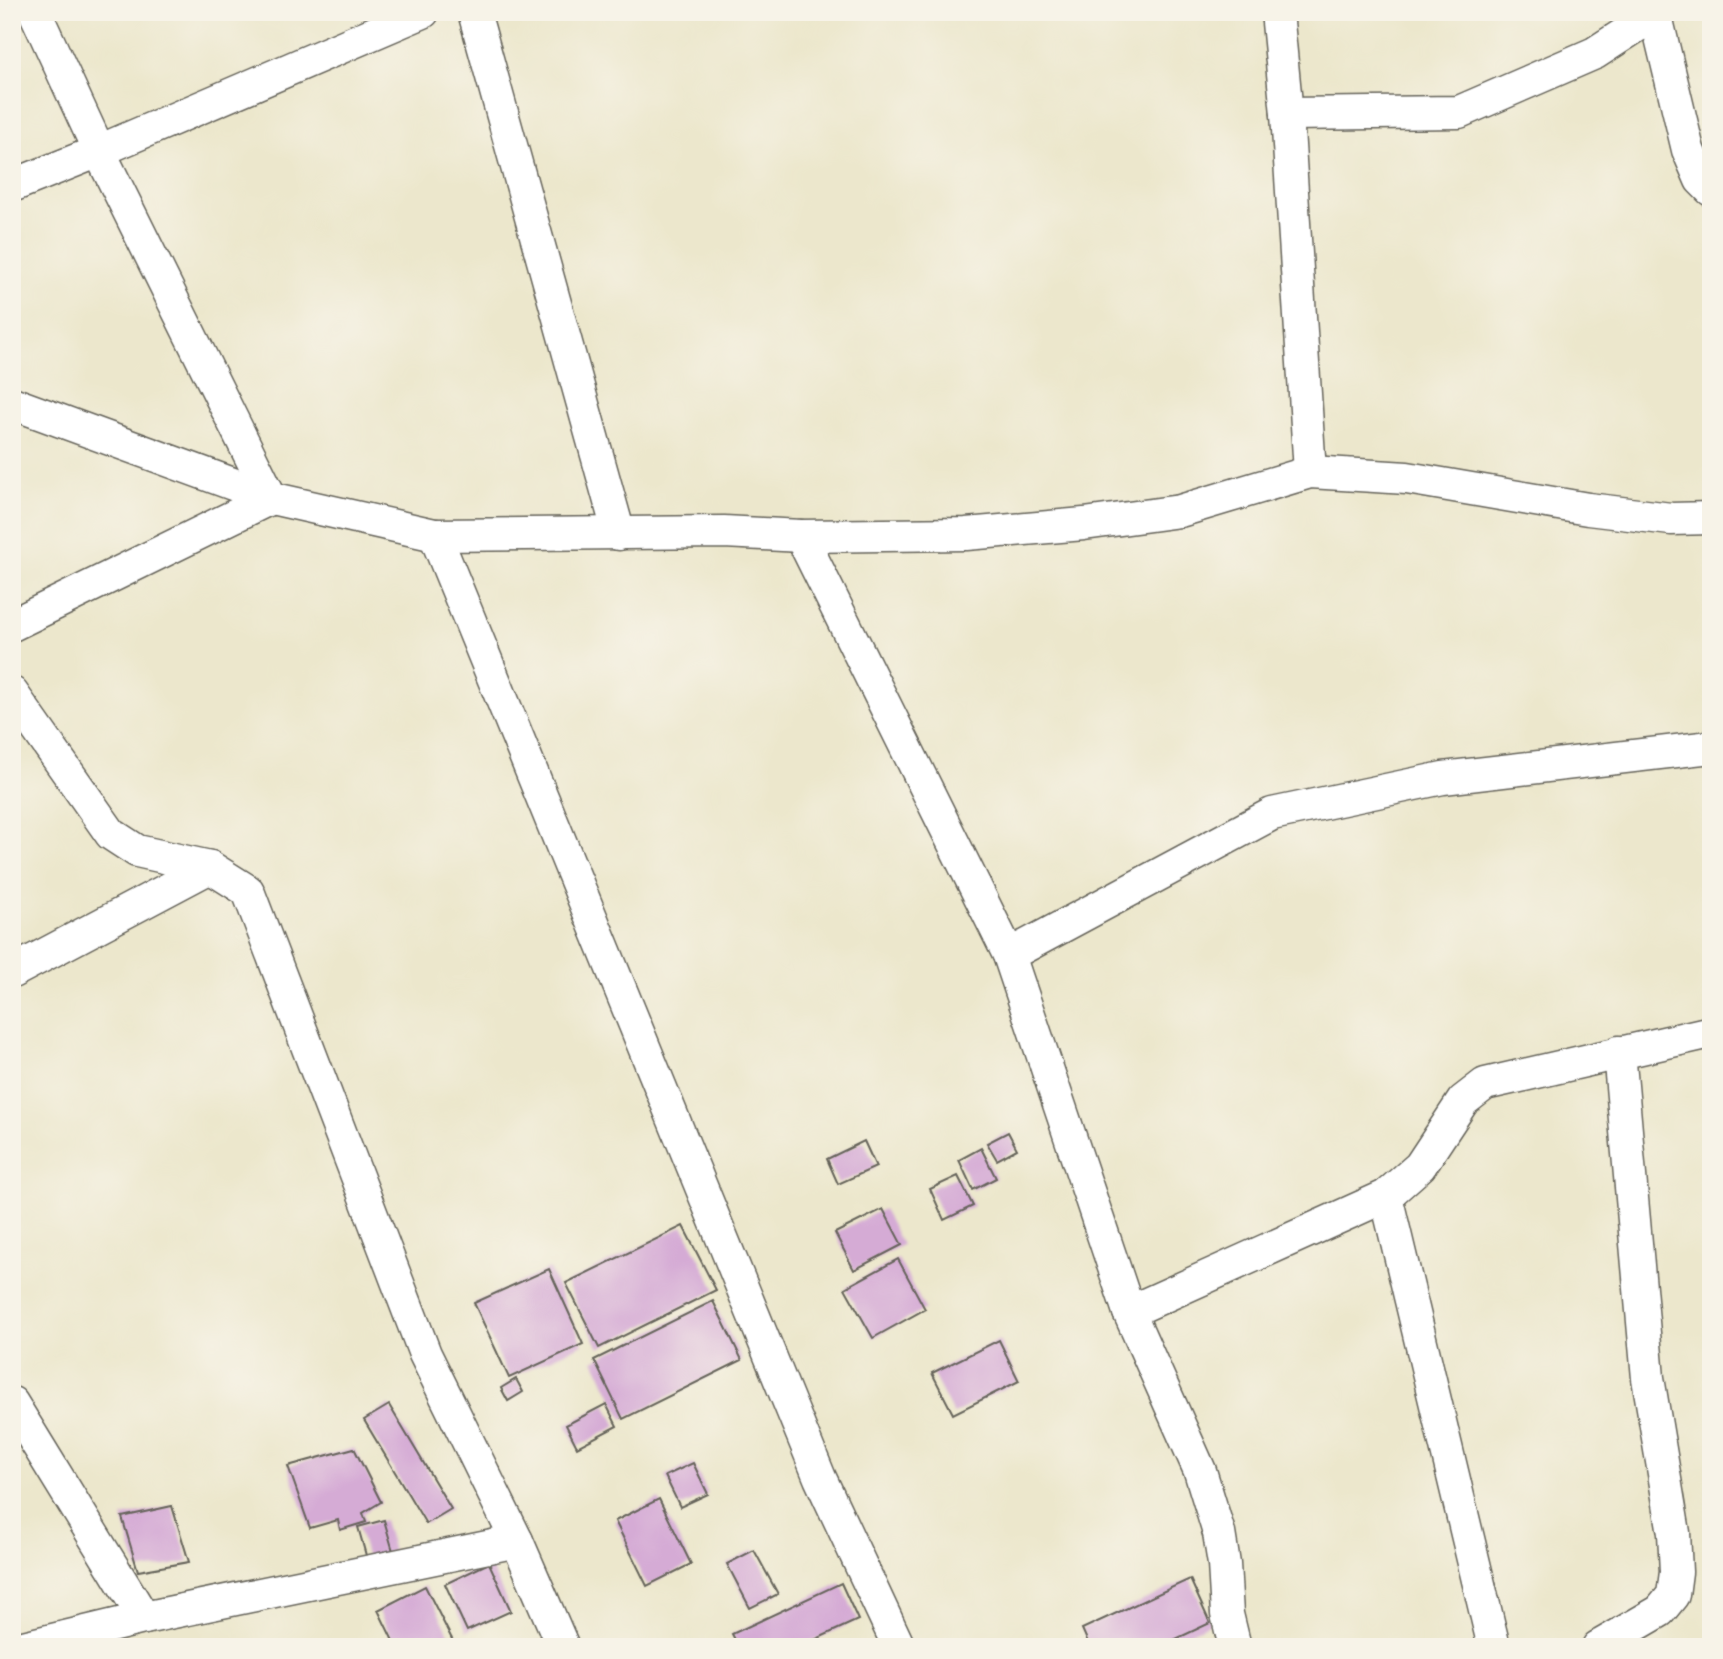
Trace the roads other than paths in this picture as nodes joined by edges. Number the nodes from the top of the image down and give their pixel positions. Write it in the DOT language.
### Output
graph roads {
  1 [pos="35,12"];
  2 [pos="423,12"];
  3 [pos="474,12"];
  4 [pos="1277,12"];
  5 [pos="1655,13"];
  6 [pos="1287,114"];
  7 [pos="99,151"];
  8 [pos="12,186"];
  9 [pos="1711,190"];
  10 [pos="12,403"];
  11 [pos="1310,472"];
  12 [pos="271,498"];
  13 [pos="1711,518"];
  14 [pos="619,534"];
  15 [pos="435,535"];
  16 [pos="801,536"];
  17 [pos="12,625"];
  18 [pos="12,693"];
  19 [pos="1711,747"];
  20 [pos="210,867"];
  21 [pos="1009,955"];
  22 [pos="12,972"];
  23 [pos="1711,1032"];
  24 [pos="1619,1052"];
  25 [pos="1386,1196"];
  26 [pos="1129,1312"];
  27 [pos="12,1403"];
  28 [pos="517,1541"];
  29 [pos="144,1618"];
  30 [pos="23,1647"];
  31 [pos="562,1647"];
  32 [pos="899,1647"];
  33 [pos="1235,1647"];
  34 [pos="1494,1647"];
  35 [pos="1598,1647"];
  1 -- 7 [label="street"];
  2 -- 7 [label="street"];
  3 -- 14 [label="street"];
  4 -- 6 [label="street"];
  5 -- 6 [label="street"];
  5 -- 9 [label="street"];
  6 -- 11 [label="street"];
  7 -- 8 [label="street"];
  7 -- 12 [label="street"];
  10 -- 12 [label="street"];
  11 -- 13 [label="street"];
  11 -- 16 [label="street"];
  12 -- 15 [label="street"];
  12 -- 17 [label="street"];
  14 -- 15 [label="street"];
  14 -- 16 [label="street"];
  15 -- 32 [label="street"];
  16 -- 21 [label="street"];
  18 -- 20 [label="street"];
  19 -- 21 [label="street"];
  20 -- 22 [label="street"];
  20 -- 28 [label="street"];
  21 -- 26 [label="street"];
  23 -- 24 [label="street"];
  24 -- 25 [label="street"];
  24 -- 35 [label="street"];
  25 -- 26 [label="street"];
  25 -- 34 [label="street"];
  26 -- 33 [label="street"];
  27 -- 29 [label="street"];
  28 -- 29 [label="street"];
  28 -- 31 [label="street"];
  29 -- 30 [label="street"];
}
